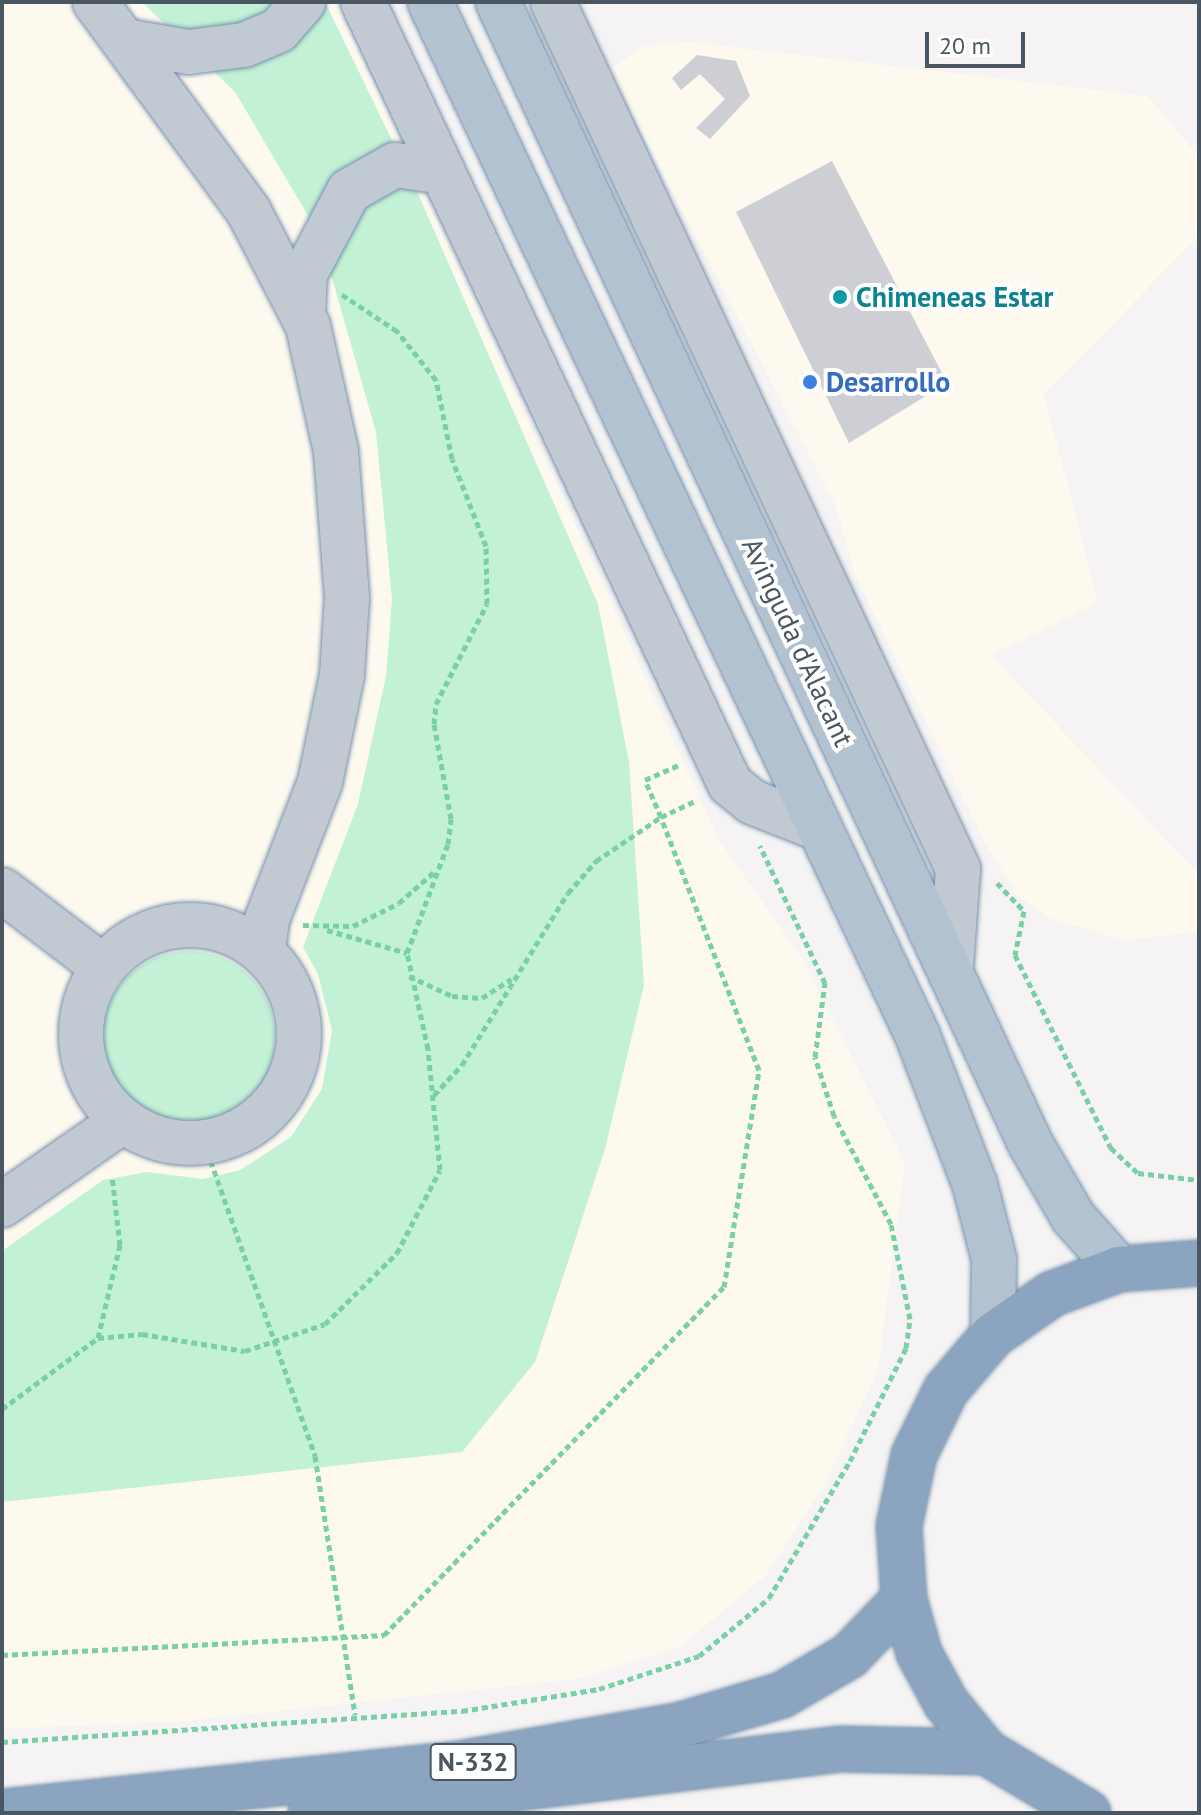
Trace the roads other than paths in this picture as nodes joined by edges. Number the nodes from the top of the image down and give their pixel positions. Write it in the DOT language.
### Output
graph roads {
  1 [pos="95,2"];
  2 [pos="303,2"];
  3 [pos="363,2"];
  4 [pos="430,2"];
  5 [pos="498,2"];
  6 [pos="553,2"];
  7 [pos="125,41"];
  8 [pos="437,171"];
  9 [pos="304,295"];
  10 [pos="818,828"];
  11 [pos="2,890"];
  12 [pos="265,935"];
  13 [pos="951,966"];
  14 [pos="103,967"];
  15 [pos="111,1129"];
  16 [pos="2,1205"];
  17 [pos="1199,1263"];
  18 [pos="1119,1269"];
  19 [pos="993,1335"];
  20 [pos="904,1599"];
  21 [pos="986,1752"];
  22 [pos="2,1812"];
  23 [pos="311,1813"];
  24 [pos="1088,1813"];
  1 -- 7 [label="street"];
  2 -- 7 [label="street"];
  3 -- 8 [label="street"];
  4 -- 10 [label="main road"];
  5 -- 13 [label="main road, Avinguda d'Alacant"];
  6 -- 13 [label="street, Avinguda d'Alacant"];
  7 -- 9 [label="street"];
  8 -- 9 [label="street"];
  8 -- 10 [label="street"];
  9 -- 12 [label="street"];
  10 -- 19 [label="main road"];
  11 -- 14 [label="street"];
  12 -- 14 [label="street"];
  12 -- 15 [label="street"];
  13 -- 18 [label="main road, Avinguda d'Alacant"];
  14 -- 15 [label="street"];
  15 -- 16 [label="street"];
  17 -- 18 [label="highway"];
  18 -- 19 [label="highway"];
  19 -- 20 [label="highway"];
  20 -- 21 [label="highway"];
  20 -- 22 [label="highway, N-332"];
  21 -- 23 [label="highway, N-332"];
  21 -- 24 [label="highway"];
}
